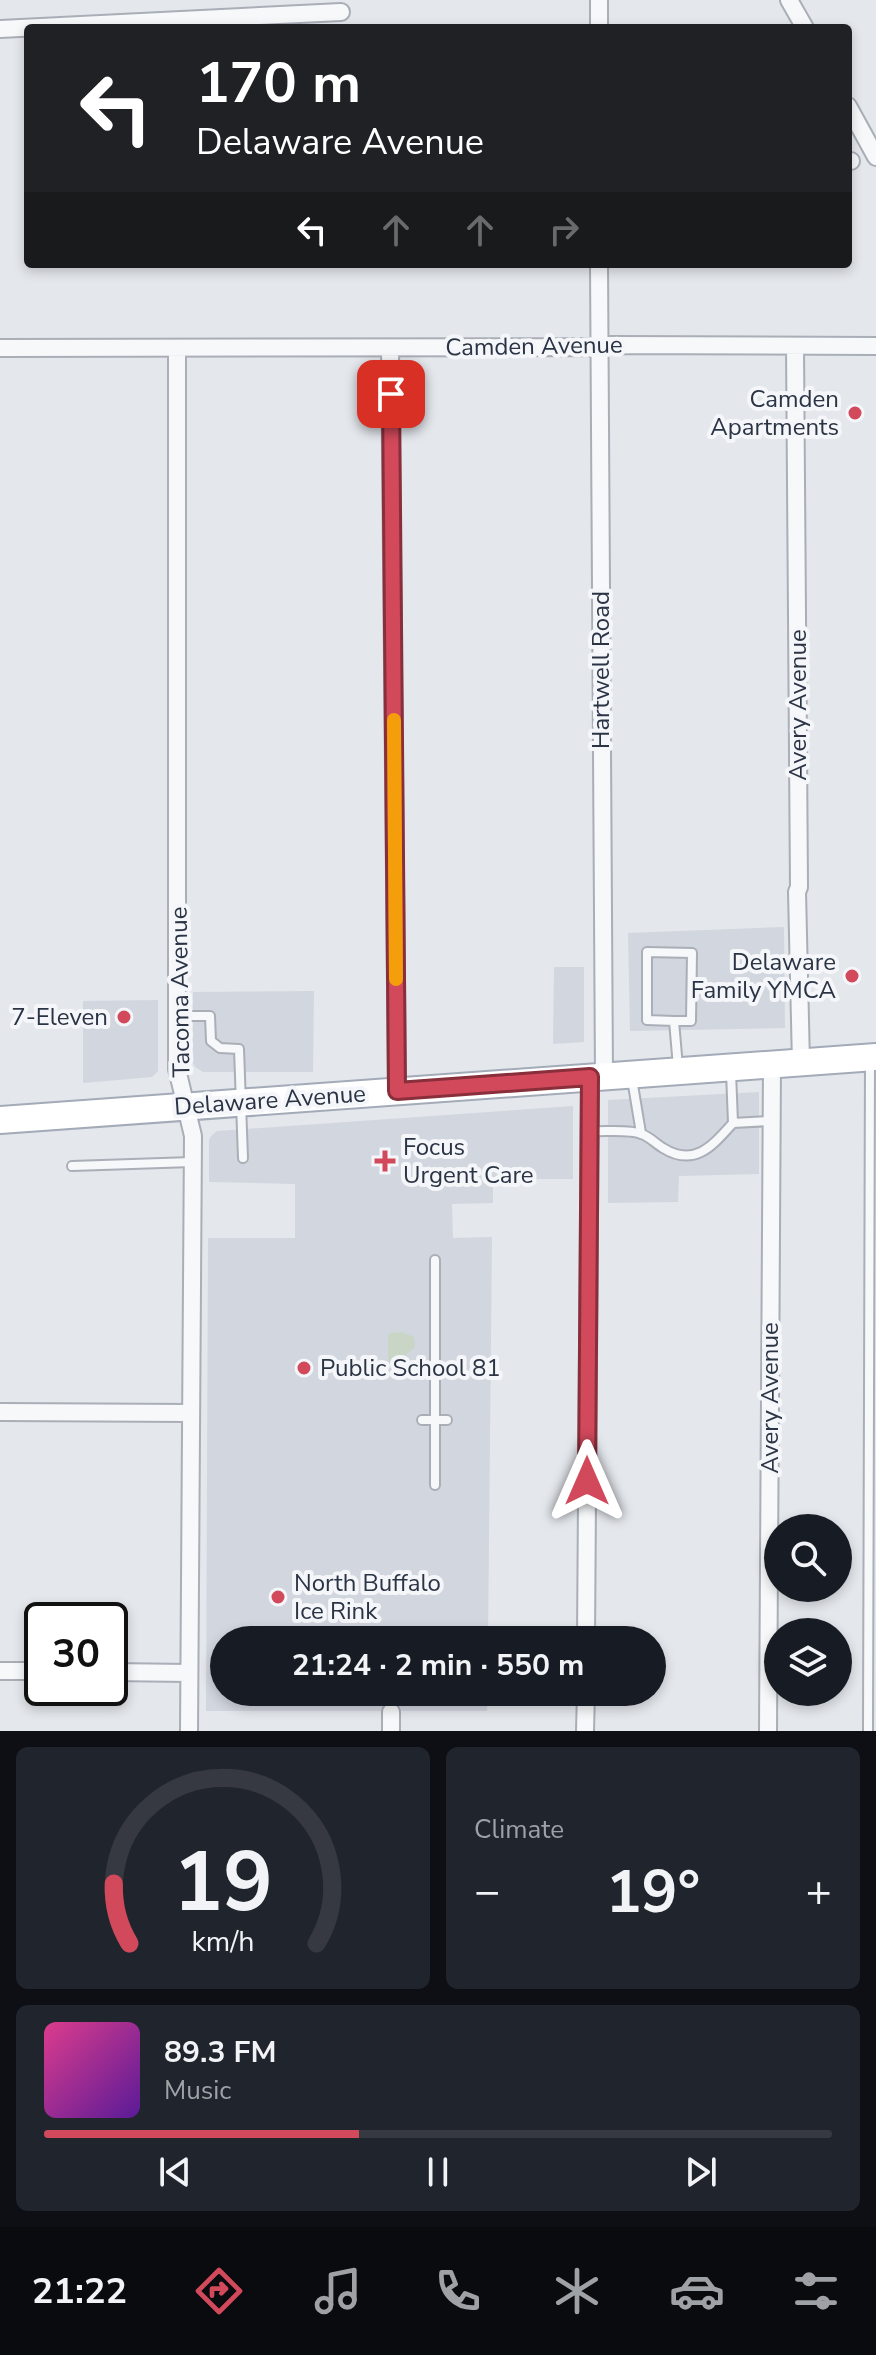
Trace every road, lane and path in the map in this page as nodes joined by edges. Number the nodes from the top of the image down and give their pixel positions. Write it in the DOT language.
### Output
graph roads {
  1 [pos="599,0"];
  2 [pos="789,0"];
  3 [pos="341,12"];
  4 [pos="100,24"];
  5 [pos="599,24"];
  6 [pos="803,24"];
  7 [pos="24,28"];
  8 [pos="0,29"];
  9 [pos="852,113"];
  10 [pos="876,157"];
  11 [pos="599,268"];
  12 [pos="599,346"];
  13 [pos="795,346"];
  14 [pos="876,346"];
  15 [pos="0,348"];
  16 [pos="177,348"];
  17 [pos="390,348"];
  18 [pos="177,1016"];
  19 [pos="674,1021"];
  20 [pos="873,1058"];
  21 [pos="801,1063"];
  22 [pos="772,1065"];
  23 [pos="731,1068"];
  24 [pos="678,1072"];
  25 [pos="631,1075"];
  26 [pos="597,1076"];
  27 [pos="397,1091"];
  28 [pos="242,1102"];
  29 [pos="186,1106"];
  30 [pos="0,1120"];
  31 [pos="772,1121"];
  32 [pos="733,1123"];
  33 [pos="590,1131"];
  34 [pos="641,1133"];
  35 [pos="243,1158"];
  36 [pos="193,1162"];
  37 [pos="72,1166"];
  38 [pos="435,1260"];
  39 [pos="872,1343"];
  40 [pos="0,1412"];
  41 [pos="191,1413"];
  42 [pos="422,1420"];
  43 [pos="435,1420"];
  44 [pos="447,1420"];
  45 [pos="435,1485"];
  46 [pos="872,1523"];
  47 [pos="586,1626"];
  48 [pos="0,1671"];
  49 [pos="24,1671"];
  50 [pos="128,1672"];
  51 [pos="189,1673"];
  52 [pos="586,1706"];
  53 [pos="391,1712"];
  54 [pos="189,1731"];
  55 [pos="391,1731"];
  56 [pos="585,1731"];
  57 [pos="768,1731"];
  58 [pos="868,1731"];
  1 -- 5 [label="street"];
  2 -- 6 [label="street"];
  3 -- 4 [label="street"];
  7 -- 8 [label="street"];
  9 -- 10 [label="street"];
  11 -- 12 [label="street, Hartwell Road"];
  12 -- 13 [label="street, Camden Avenue"];
  12 -- 17 [label="street, Camden Avenue"];
  12 -- 26 [label="street, Hartwell Road"];
  13 -- 14 [label="street, Camden Avenue"];
  13 -- 21 [label="street, Avery Avenue"];
  15 -- 16 [label="street, Camden Avenue"];
  16 -- 17 [label="street, Camden Avenue"];
  16 -- 18 [label="street, Tacoma Avenue"];
  17 -- 27 [label="street"];
  18 -- 28 [label="lane"];
  18 -- 29 [label="street, Tacoma Avenue"];
  19 -- 19 [label="lane"];
  19 -- 24 [label="lane"];
  20 -- 21 [label="main road, Delaware Avenue"];
  20 -- 39 [label="lane"];
  21 -- 22 [label="main road, Delaware Avenue"];
  22 -- 23 [label="main road, Delaware Avenue"];
  22 -- 31 [label="street, Avery Avenue"];
  23 -- 24 [label="main road, Delaware Avenue"];
  23 -- 32 [label="lane"];
  24 -- 25 [label="main road, Delaware Avenue"];
  25 -- 26 [label="main road, Delaware Avenue"];
  25 -- 34 [label="lane"];
  26 -- 27 [label="main road, Delaware Avenue"];
  26 -- 33 [label="street, Hartwell Road"];
  27 -- 28 [label="main road, Delaware Avenue"];
  28 -- 29 [label="main road, Delaware Avenue"];
  28 -- 35 [label="lane"];
  29 -- 30 [label="main road, Delaware Avenue"];
  29 -- 36 [label="street, Tacoma Avenue"];
  31 -- 32 [label="lane"];
  31 -- 57 [label="street, Avery Avenue"];
  32 -- 34 [label="lane"];
  33 -- 34 [label="lane"];
  33 -- 47 [label="street, Hartwell Road"];
  36 -- 37 [label="lane"];
  36 -- 41 [label="street, Tacoma Avenue"];
  38 -- 43 [label="lane"];
  39 -- 46 [label="lane"];
  40 -- 41 [label="street"];
  41 -- 51 [label="street, Tacoma Avenue"];
  42 -- 43 [label="lane"];
  43 -- 44 [label="lane"];
  43 -- 45 [label="lane"];
  46 -- 58 [label="lane"];
  48 -- 49 [label="street"];
  50 -- 51 [label="street"];
  51 -- 54 [label="street, Tacoma Avenue"];
  52 -- 56 [label="street"];
  53 -- 55 [label="street"];
}
